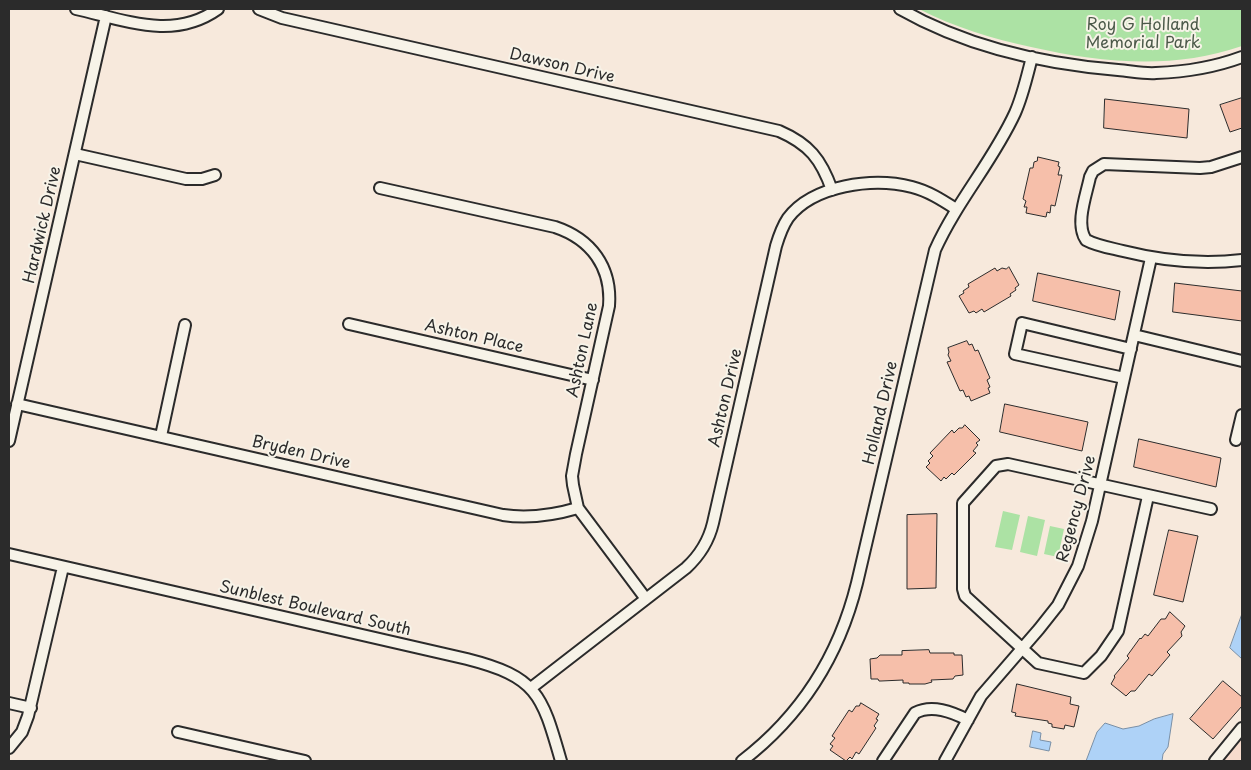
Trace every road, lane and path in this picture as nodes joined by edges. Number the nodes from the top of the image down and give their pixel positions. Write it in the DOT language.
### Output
graph roads {
  1 [pos="76,9"];
  2 [pos="218,9"];
  3 [pos="258,9"];
  4 [pos="900,9"];
  5 [pos="106,16"];
  6 [pos="1032,57"];
  7 [pos="1242,57"];
  8 [pos="75,154"];
  9 [pos="1242,157"];
  10 [pos="215,175"];
  11 [pos="380,188"];
  12 [pos="832,190"];
  13 [pos="956,209"];
  14 [pos="1152,258"];
  15 [pos="1242,260"];
  16 [pos="349,324"];
  17 [pos="186,325"];
  18 [pos="1134,335"];
  19 [pos="1131,349"];
  20 [pos="1242,361"];
  21 [pos="1124,378"];
  22 [pos="593,380"];
  23 [pos="17,404"];
  24 [pos="1242,415"];
  25 [pos="160,436"];
  26 [pos="1236,440"];
  27 [pos="9,441"];
  28 [pos="1100,485"];
  29 [pos="1148,496"];
  30 [pos="578,508"];
  31 [pos="1211,509"];
  32 [pos="9,554"];
  33 [pos="63,567"];
  34 [pos="646,598"];
  35 [pos="1022,649"];
  36 [pos="530,688"];
  37 [pos="9,702"];
  38 [pos="31,708"];
  39 [pos="968,720"];
  40 [pos="1242,728"];
  41 [pos="178,732"];
  42 [pos="9,748"];
  43 [pos="305,761"];
  44 [pos="561,761"];
  45 [pos="742,761"];
  46 [pos="883,761"];
  47 [pos="945,761"];
  48 [pos="1216,761"];
  1 -- 5 [label="street"];
  2 -- 5 [label="street"];
  3 -- 12 [label="street, Dawson Drive"];
  4 -- 6 [label="street"];
  5 -- 8 [label="street, Hardwick Drive"];
  6 -- 7 [label="street"];
  6 -- 13 [label="street, Holland Drive"];
  8 -- 10 [label="street"];
  8 -- 23 [label="street, Hardwick Drive"];
  9 -- 14 [label="street"];
  11 -- 22 [label="street, Ashton Lane"];
  12 -- 13 [label="street, Ashton Drive"];
  12 -- 34 [label="street, Ashton Drive"];
  13 -- 45 [label="street, Holland Drive"];
  14 -- 15 [label="street"];
  14 -- 18 [label="street, Regency Drive"];
  16 -- 22 [label="street, Ashton Place"];
  17 -- 25 [label="street"];
  18 -- 19 [label="street, Regency Drive"];
  18 -- 20 [label="street"];
  19 -- 21 [label="street, Regency Drive"];
  19 -- 21 [label="street"];
  21 -- 28 [label="street, Regency Drive"];
  22 -- 30 [label="street, Ashton Lane"];
  23 -- 25 [label="street, Bryden Drive"];
  23 -- 27 [label="street, Hardwick Drive"];
  24 -- 26 [label="street"];
  25 -- 30 [label="street, Bryden Drive"];
  28 -- 29 [label="street"];
  28 -- 35 [label="street, Regency Drive"];
  28 -- 35 [label="street"];
  29 -- 31 [label="street"];
  29 -- 35 [label="street"];
  30 -- 34 [label="street, Ashton Lane"];
  32 -- 33 [label="street, Sunblest Boulevard South"];
  33 -- 36 [label="street, Sunblest Boulevard South"];
  33 -- 38 [label="street"];
  34 -- 36 [label="street, Ashton Drive"];
  35 -- 39 [label="street, Regency Drive"];
  36 -- 44 [label="street, Sunblest Boulevard South"];
  37 -- 38 [label="street"];
  38 -- 42 [label="street"];
  39 -- 46 [label="street"];
  39 -- 47 [label="street, Regency Drive"];
  40 -- 48 [label="street"];
  41 -- 43 [label="street"];
}
